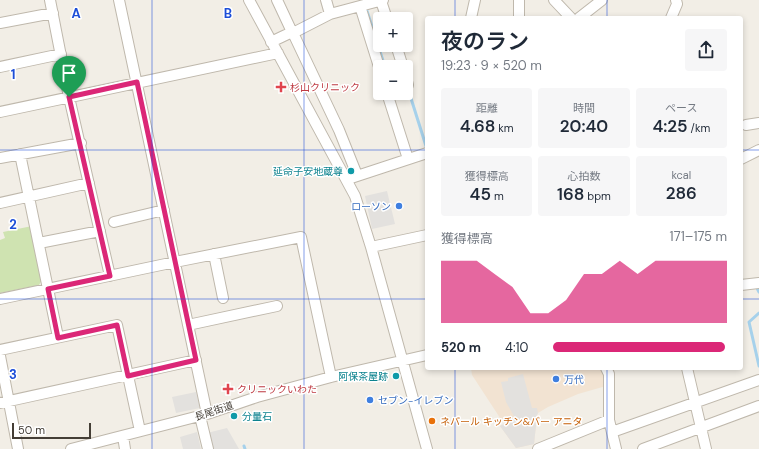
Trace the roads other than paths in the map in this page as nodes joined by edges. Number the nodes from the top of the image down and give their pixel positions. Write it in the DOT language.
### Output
graph roads {
  1 [pos="50,0"];
  2 [pos="119,0"];
  3 [pos="249,0"];
  4 [pos="277,0"];
  5 [pos="326,0"];
  6 [pos="382,0"];
  7 [pos="475,0"];
  8 [pos="519,0"];
  9 [pos="554,0"];
  10 [pos="602,0"];
  11 [pos="676,0"];
  12 [pos="360,6"];
  13 [pos="385,12"];
  14 [pos="53,13"];
  15 [pos="330,14"];
  16 [pos="471,16"];
  17 [pos="519,16"];
  18 [pos="569,16"];
  19 [pos="582,16"];
  20 [pos="672,16"];
  21 [pos="0,23"];
  22 [pos="293,32"];
  23 [pos="271,42"];
  24 [pos="278,53"];
  25 [pos="61,54"];
  26 [pos="377,60"];
  27 [pos="0,67"];
  28 [pos="137,82"];
  29 [pos="69,97"];
  30 [pos="389,100"];
  31 [pos="0,112"];
  32 [pos="759,123"];
  33 [pos="746,125"];
  34 [pos="81,143"];
  35 [pos="759,150"];
  36 [pos="20,154"];
  37 [pos="425,154"];
  38 [pos="743,157"];
  39 [pos="0,158"];
  40 [pos="408,158"];
  41 [pos="352,177"];
  42 [pos="89,182"];
  43 [pos="28,196"];
  44 [pos="0,203"];
  45 [pos="164,210"];
  46 [pos="114,222"];
  47 [pos="100,231"];
  48 [pos="425,234"];
  49 [pos="39,243"];
  50 [pos="371,247"];
  51 [pos="214,254"];
  52 [pos="175,262"];
  53 [pos="110,276"];
  54 [pos="759,283"];
  55 [pos="743,285"];
  56 [pos="48,289"];
  57 [pos="223,298"];
  58 [pos="0,299"];
  59 [pos="277,306"];
  60 [pos="188,325"];
  61 [pos="58,338"];
  62 [pos="0,350"];
  63 [pos="425,355"];
  64 [pos="0,356"];
  65 [pos="196,360"];
  66 [pos="402,361"];
  67 [pos="607,370"];
  68 [pos="687,370"];
  69 [pos="128,376"];
  70 [pos="331,377"];
  71 [pos="759,380"];
  72 [pos="4,402"];
  73 [pos="695,403"];
  74 [pos="759,406"];
  75 [pos="204,415"];
  76 [pos="609,420"];
  77 [pos="701,428"];
  78 [pos="140,431"];
  79 [pos="612,432"];
  80 [pos="123,436"];
  81 [pos="18,449"];
  82 [pos="71,449"];
  83 [pos="125,449"];
  84 [pos="208,449"];
  85 [pos="427,449"];
  86 [pos="538,449"];
  87 [pos="616,449"];
  88 [pos="643,449"];
  89 [pos="706,449"];
  1 -- 14 [label="street"];
  2 -- 28 [label="street"];
  3 -- 23 [label="street"];
  4 -- 22 [label="street"];
  5 -- 15 [label="street"];
  6 -- 12 [label="street"];
  6 -- 13 [label="street"];
  7 -- 16 [label="street"];
  8 -- 17 [label="street"];
  9 -- 18 [label="street"];
  10 -- 19 [label="street"];
  11 -- 20 [label="street"];
  12 -- 15 [label="street"];
  12 -- 26 [label="street"];
  14 -- 21 [label="street"];
  14 -- 25 [label="street"];
  15 -- 22 [label="street"];
  22 -- 23 [label="street"];
  22 -- 41 [label="street"];
  23 -- 24 [label="street"];
  24 -- 28 [label="street"];
  24 -- 41 [label="street"];
  25 -- 27 [label="street"];
  25 -- 29 [label="street"];
  28 -- 29 [label="street"];
  28 -- 45 [label="street"];
  29 -- 31 [label="street"];
  29 -- 34 [label="street"];
  30 -- 40 [label="street"];
  32 -- 33 [label="street"];
  34 -- 36 [label="street"];
  34 -- 42 [label="street"];
  35 -- 38 [label="street"];
  36 -- 39 [label="street"];
  36 -- 43 [label="street"];
  37 -- 40 [label="street"];
  40 -- 41 [label="street"];
  41 -- 50 [label="street"];
  42 -- 43 [label="street"];
  42 -- 47 [label="street"];
  43 -- 44 [label="street"];
  43 -- 49 [label="street"];
  45 -- 46 [label="street"];
  45 -- 52 [label="street"];
  47 -- 49 [label="street"];
  47 -- 53 [label="street"];
  48 -- 50 [label="street"];
  49 -- 56 [label="street"];
  50 -- 66 [label="street"];
  51 -- 52 [label="street"];
  51 -- 57 [label="street"];
  51 -- 70 [label="street"];
  52 -- 53 [label="street"];
  52 -- 60 [label="street"];
  53 -- 56 [label="street"];
  54 -- 55 [label="street"];
  56 -- 58 [label="street"];
  56 -- 61 [label="street"];
  59 -- 60 [label="street"];
  60 -- 65 [label="street"];
  61 -- 62 [label="street"];
  61 -- 69 [label="street"];
  63 -- 66 [label="street, 長尾街道"];
  64 -- 72 [label="street"];
  65 -- 69 [label="street"];
  65 -- 75 [label="street"];
  66 -- 70 [label="street, 長尾街道"];
  66 -- 85 [label="street"];
  67 -- 76 [label="street"];
  68 -- 73 [label="street"];
  69 -- 72 [label="street"];
  69 -- 78 [label="street"];
  70 -- 75 [label="street, 長尾街道"];
  71 -- 73 [label="street"];
  72 -- 81 [label="street"];
  73 -- 77 [label="street"];
  73 -- 79 [label="street"];
  74 -- 77 [label="street"];
  75 -- 78 [label="street, 長尾街道"];
  75 -- 84 [label="street"];
  76 -- 79 [label="street"];
  76 -- 86 [label="street"];
  77 -- 88 [label="street"];
  77 -- 89 [label="street"];
  78 -- 80 [label="street, 長尾街道"];
  79 -- 87 [label="street"];
  80 -- 82 [label="street, 長尾街道"];
  80 -- 83 [label="street"];
}
